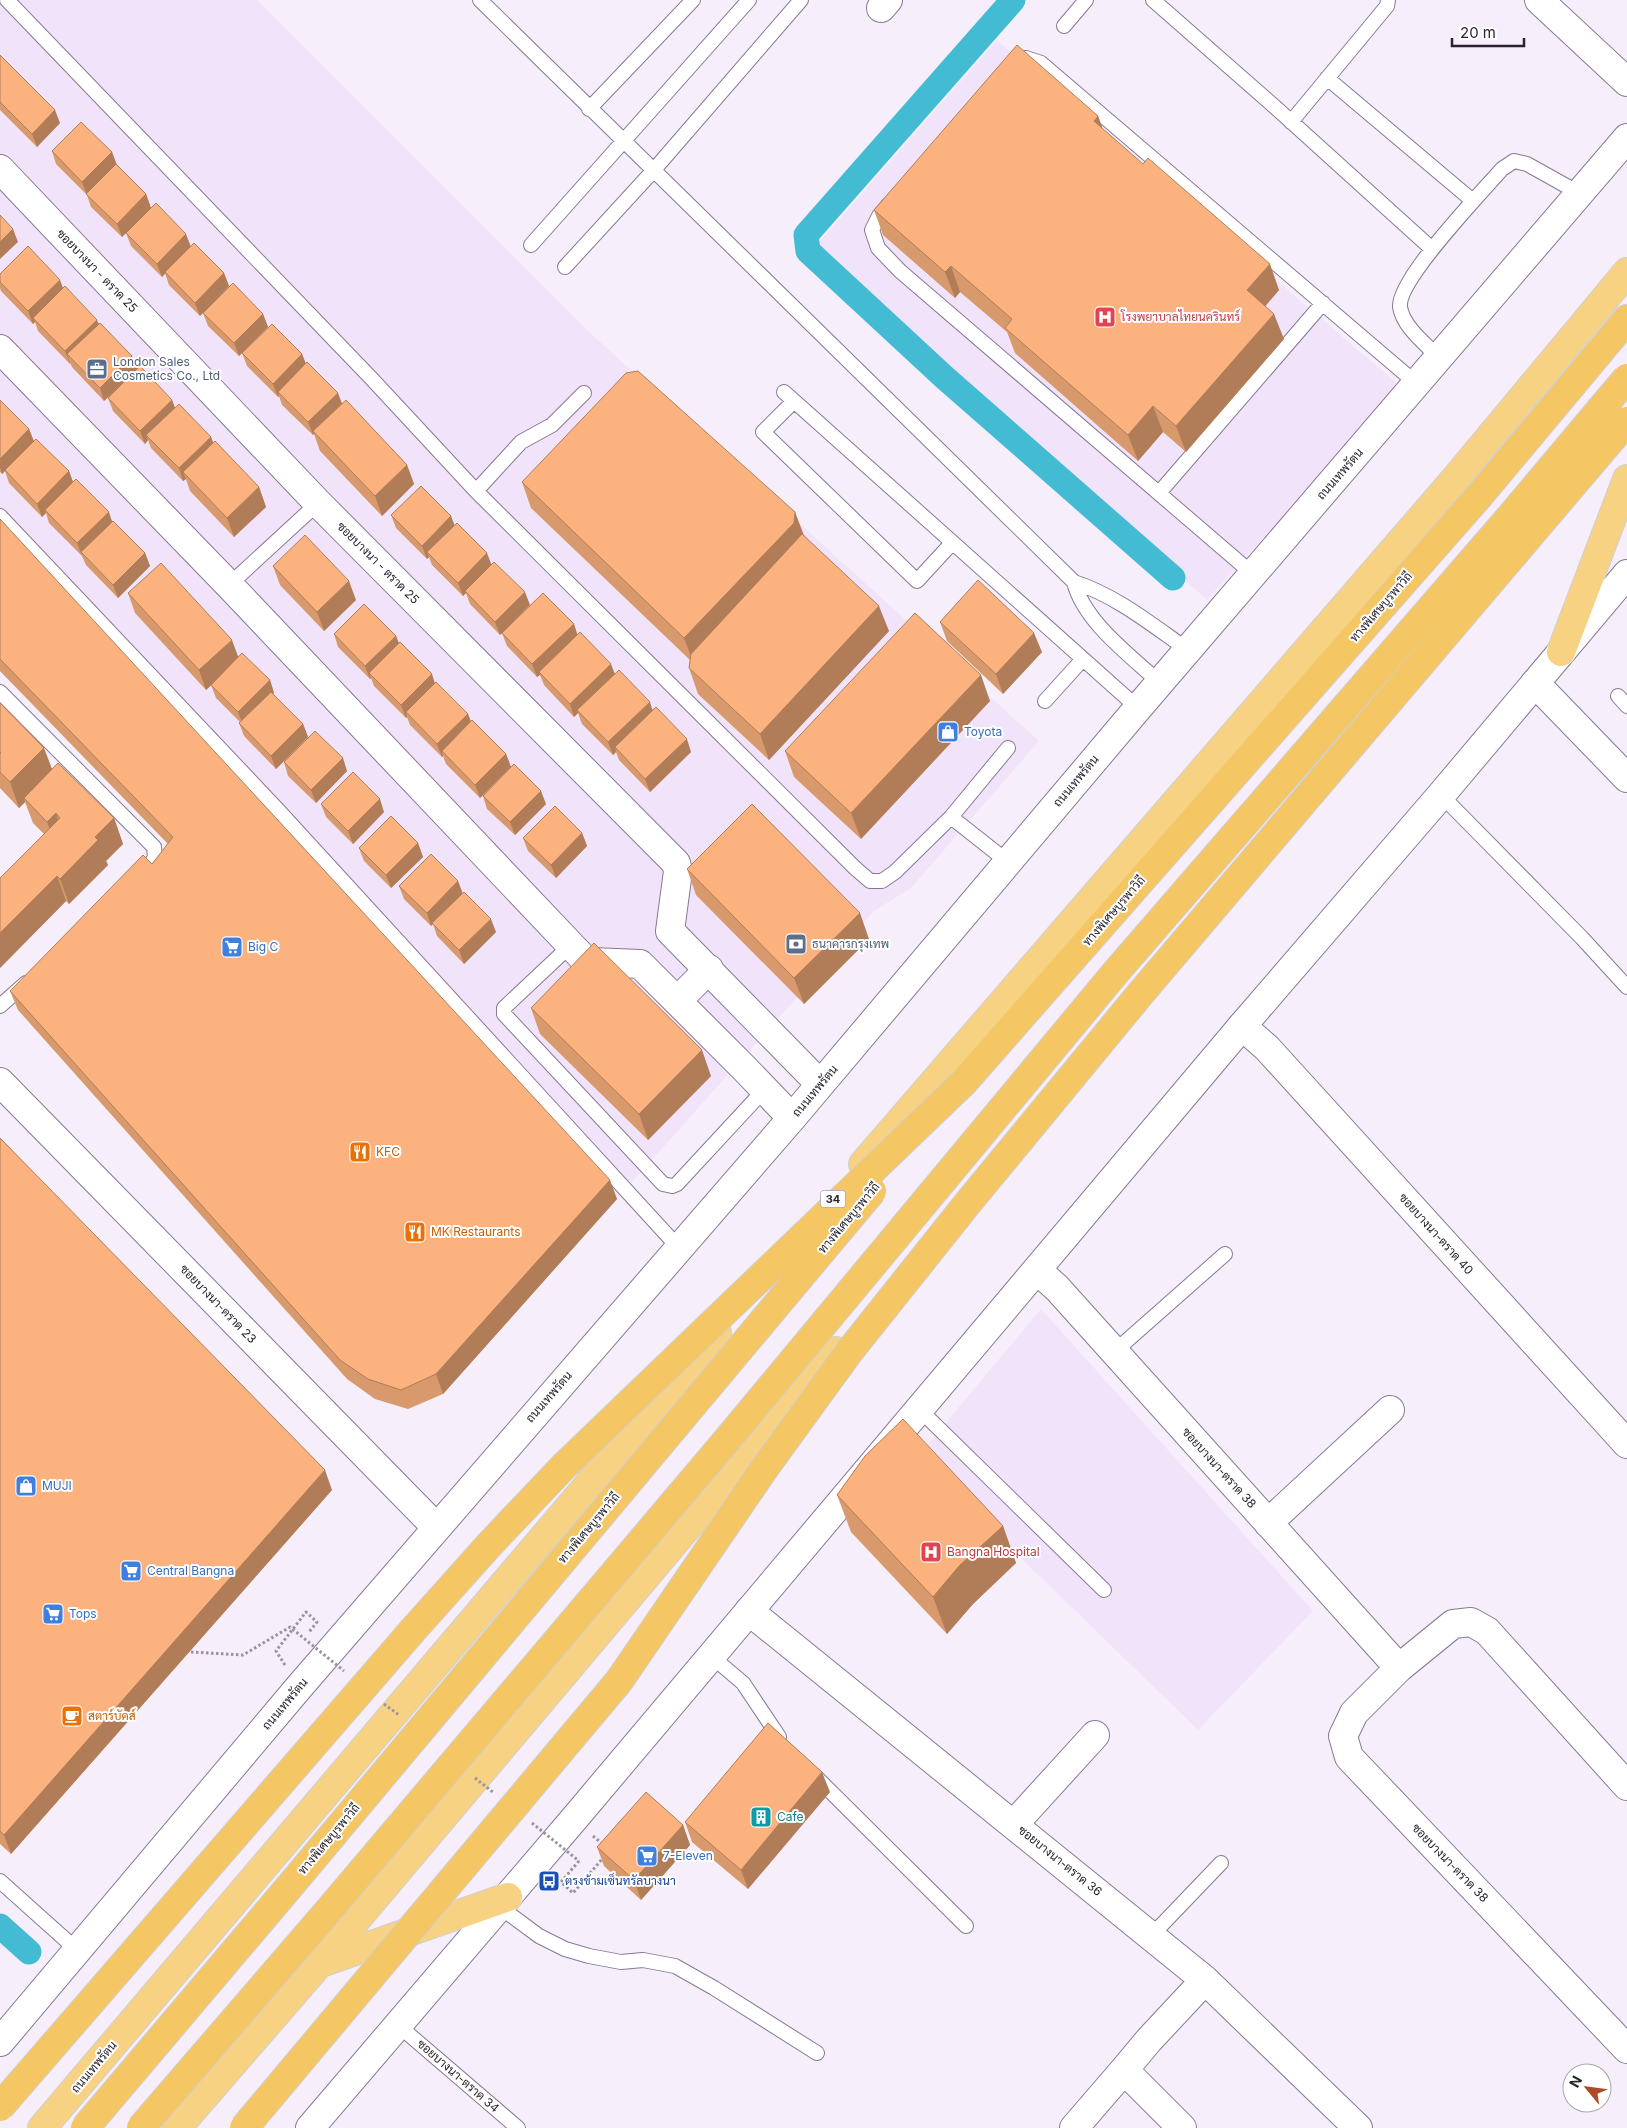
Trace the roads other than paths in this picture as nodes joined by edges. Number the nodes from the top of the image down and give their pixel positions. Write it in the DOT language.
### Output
graph roads {
  1 [pos="8,0"];
  2 [pos="480,0"];
  3 [pos="693,0"];
  4 [pos="750,0"];
  5 [pos="801,0"];
  6 [pos="1086,0"];
  7 [pos="1153,0"];
  8 [pos="1388,0"];
  9 [pos="1539,0"];
  10 [pos="1064,26"];
  11 [pos="1007,72"];
  12 [pos="1327,78"];
  13 [pos="1627,82"];
  14 [pos="589,109"];
  15 [pos="1291,122"];
  16 [pos="1627,138"];
  17 [pos="622,141"];
  18 [pos="0,169"];
  19 [pos="653,171"];
  20 [pos="1579,193"];
  21 [pos="898,194"];
  22 [pos="1473,202"];
  23 [pos="531,245"];
  24 [pos="1432,249"];
  25 [pos="565,267"];
  26 [pos="1627,272"];
  27 [pos="1323,303"];
  28 [pos="1627,319"];
  29 [pos="0,349"];
  30 [pos="1439,358"];
  31 [pos="1627,378"];
  32 [pos="1418,384"];
  33 [pos="584,393"];
  34 [pos="1627,421"];
  35 [pos="1627,479"];
  36 [pos="476,491"];
  37 [pos="1159,493"];
  38 [pos="318,503"];
  39 [pos="0,516"];
  40 [pos="952,543"];
  41 [pos="1254,574"];
  42 [pos="1627,574"];
  43 [pos="1074,582"];
  44 [pos="229,585"];
  45 [pos="1188,650"];
  46 [pos="1561,652"];
  47 [pos="1083,660"];
  48 [pos="1160,683"];
  49 [pos="1535,684"];
  50 [pos="0,692"];
  51 [pos="1045,701"];
  52 [pos="1138,708"];
  53 [pos="1008,748"];
  54 [pos="1627,778"];
  55 [pos="1441,795"];
  56 [pos="951,817"];
  57 [pos="1008,862"];
  58 [pos="129,888"];
  59 [pos="571,945"];
  60 [pos="709,969"];
  61 [pos="37,974"];
  62 [pos="1627,987"];
  63 [pos="678,1001"];
  64 [pos="0,1006"];
  65 [pos="1242,1026"];
  66 [pos="0,1082"];
  67 [pos="963,1083"];
  68 [pos="820,1084"];
  69 [pos="765,1089"];
  70 [pos="792,1118"];
  71 [pos="680,1248"];
  72 [pos="1225,1254"];
  73 [pos="1037,1270"];
  74 [pos="1114,1352"];
  75 [pos="920,1410"];
  76 [pos="1390,1410"];
  77 [pos="1627,1444"];
  78 [pos="1268,1523"];
  79 [pos="436,1527"];
  80 [pos="1104,1590"];
  81 [pos="750,1610"];
  82 [pos="711,1656"];
  83 [pos="1398,1668"];
  84 [pos="1095,1735"];
  85 [pos="788,1750"];
  86 [pos="809,1770"];
  87 [pos="1627,1786"];
  88 [pos="1014,1824"];
  89 [pos="1221,1863"];
  90 [pos="0,1881"];
  91 [pos="504,1902"];
  92 [pos="966,1926"];
  93 [pos="1152,1935"];
  94 [pos="77,1950"];
  95 [pos="320,1963"];
  96 [pos="1205,1980"];
  97 [pos="398,2025"];
  98 [pos="0,2042"];
  99 [pos="1627,2049"];
  100 [pos="817,2053"];
  101 [pos="1124,2070"];
  102 [pos="0,2107"];
  103 [pos="42,2128"];
  104 [pos="85,2128"];
  105 [pos="141,2128"];
  106 [pos="177,2128"];
  107 [pos="244,2128"];
  108 [pos="310,2128"];
  109 [pos="518,2128"];
  110 [pos="1074,2128"];
  111 [pos="1182,2128"];
  112 [pos="1358,2128"];
  1 -- 36 [label="lane"];
  2 -- 14 [label="lane"];
  3 -- 14 [label="lane"];
  4 -- 17 [label="lane"];
  5 -- 19 [label="lane"];
  6 -- 10 [label="lane"];
  7 -- 15 [label="lane"];
  8 -- 12 [label="lane"];
  9 -- 13 [label="street"];
  11 -- 27 [label="lane"];
  12 -- 15 [label="lane"];
  12 -- 22 [label="lane"];
  14 -- 17 [label="lane"];
  15 -- 24 [label="lane"];
  16 -- 20 [label="street, ถนนเทพรัตน"];
  17 -- 19 [label="lane"];
  17 -- 23 [label="lane"];
  18 -- 38 [label="street, ซอยบางนา - ตราด 25"];
  19 -- 25 [label="lane"];
  19 -- 43 [label="lane"];
  20 -- 22 [label="lane"];
  20 -- 30 [label="street, ถนนเทพรัตน"];
  21 -- 37 [label="lane"];
  22 -- 24 [label="lane"];
  24 -- 30 [label="lane"];
  26 -- 103 [label="highway, ถนนเทพรัตน / 34"];
  27 -- 32 [label="lane"];
  27 -- 37 [label="lane"];
  28 -- 67 [label="highway, ทางพิเศษบูรพาวิถี"];
  29 -- 44 [label="street"];
  30 -- 32 [label="street, ถนนเทพรัตน"];
  31 -- 105 [label="highway, bridge"];
  32 -- 41 [label="street, ถนนเทพรัตน"];
  33 -- 36 [label="lane"];
  34 -- 95 [label="highway"];
  34 -- 107 [label="highway, bridge"];
  35 -- 46 [label="highway"];
  36 -- 56 [label="lane"];
  37 -- 41 [label="lane"];
  38 -- 44 [label="lane"];
  38 -- 60 [label="street, ซอยบางนา - ตราด 25"];
  39 -- 71 [label="lane"];
  40 -- 40 [label="lane"];
  40 -- 47 [label="lane"];
  41 -- 45 [label="street, ถนนเทพรัตน"];
  42 -- 46 [label="street"];
  43 -- 45 [label="lane"];
  43 -- 48 [label="lane"];
  44 -- 59 [label="street"];
  45 -- 48 [label="street, ถนนเทพรัตน"];
  46 -- 49 [label="street"];
  47 -- 51 [label="lane"];
  47 -- 52 [label="lane"];
  48 -- 52 [label="street, ถนนเทพรัตน"];
  49 -- 54 [label="street"];
  49 -- 55 [label="street"];
  50 -- 58 [label="lane"];
  52 -- 57 [label="street, ถนนเทพรัตน"];
  53 -- 56 [label="lane"];
  55 -- 62 [label="lane"];
  55 -- 65 [label="street"];
  56 -- 57 [label="lane"];
  57 -- 68 [label="street, ถนนเทพรัตน"];
  59 -- 63 [label="street"];
  59 -- 69 [label="lane"];
  60 -- 63 [label="street"];
  60 -- 68 [label="street"];
  61 -- 64 [label="lane"];
  63 -- 69 [label="street"];
  65 -- 73 [label="street"];
  65 -- 77 [label="street, ซอยบางนา-ตราด 40"];
  66 -- 79 [label="street, ซอยบางนา-ตราด 23"];
  67 -- 102 [label="highway, bridge"];
  67 -- 104 [label="highway, ทางพิเศษบูรพาวิถี, bridge"];
  68 -- 70 [label="street, ถนนเทพรัตน"];
  69 -- 70 [label="street"];
  70 -- 71 [label="street, ถนนเทพรัตน"];
  71 -- 79 [label="street, ถนนเทพรัตน"];
  72 -- 74 [label="lane"];
  73 -- 74 [label="street, ซอยบางนา-ตราด 38"];
  73 -- 75 [label="street"];
  74 -- 78 [label="street, ซอยบางนา-ตราด 38"];
  75 -- 80 [label="lane"];
  75 -- 81 [label="street"];
  76 -- 78 [label="street"];
  78 -- 83 [label="street, ซอยบางนา-ตราด 38"];
  79 -- 94 [label="street, ถนนเทพรัตน"];
  81 -- 82 [label="street"];
  81 -- 88 [label="street, ซอยบางนา-ตราด 36"];
  82 -- 85 [label="lane"];
  82 -- 91 [label="street"];
  83 -- 87 [label="street, ซอยบางนา-ตราด 38"];
  83 -- 99 [label="street, ซอยบางนา-ตราด 38"];
  84 -- 88 [label="street"];
  86 -- 92 [label="lane"];
  88 -- 93 [label="street, ซอยบางนา-ตราด 36"];
  89 -- 93 [label="lane"];
  90 -- 94 [label="lane"];
  91 -- 95 [label="highway"];
  91 -- 97 [label="street"];
  91 -- 100 [label="lane"];
  93 -- 96 [label="street, ซอยบางนา-ตราด 36"];
  94 -- 98 [label="street, ถนนเทพรัตน"];
  95 -- 106 [label="highway"];
  96 -- 101 [label="street"];
  96 -- 112 [label="street, ซอยบางนา-ตราด 36"];
  97 -- 108 [label="street"];
  97 -- 109 [label="lane, ซอยบางนา-ตราด 34"];
  101 -- 110 [label="street"];
  101 -- 111 [label="street"];
}
